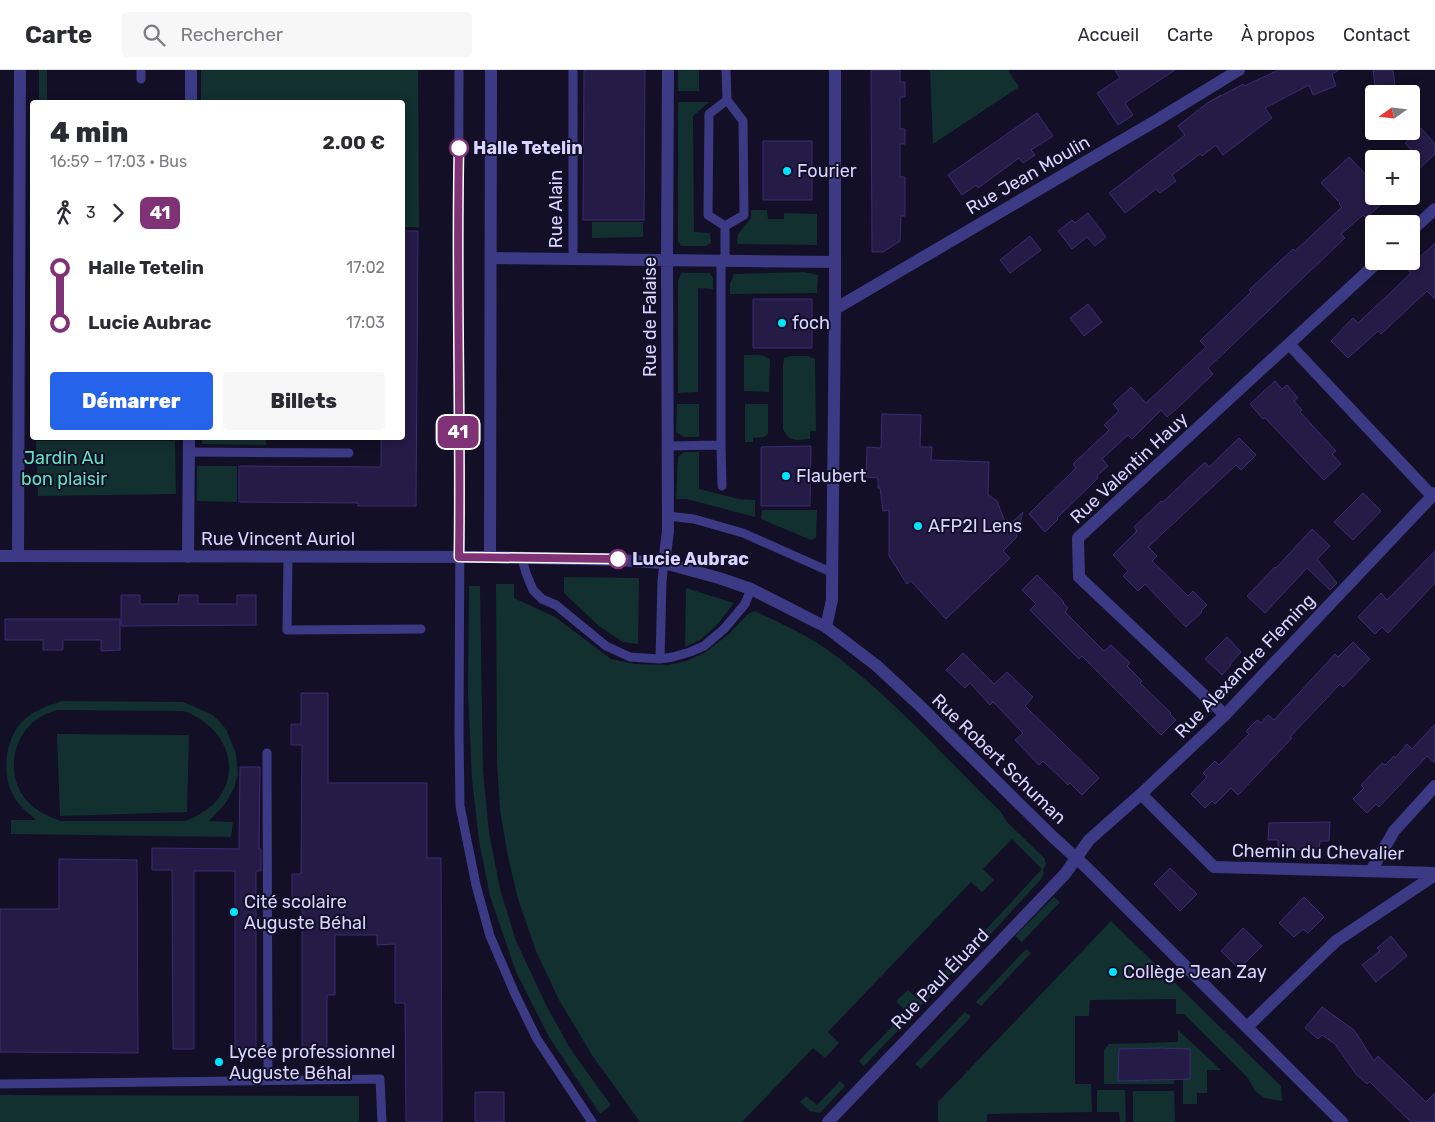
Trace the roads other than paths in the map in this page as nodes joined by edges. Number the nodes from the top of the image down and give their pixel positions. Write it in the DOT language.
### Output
graph roads {
  1 [pos="20,70"];
  2 [pos="191,70"];
  3 [pos="459,70"];
  4 [pos="491,70"];
  5 [pos="574,70"];
  6 [pos="668,70"];
  7 [pos="726,70"];
  8 [pos="835,70"];
  9 [pos="1239,70"];
  10 [pos="191,100"];
  11 [pos="727,100"];
  12 [pos="1435,209"];
  13 [pos="1420,223"];
  14 [pos="725,226"];
  15 [pos="490,258"];
  16 [pos="573,259"];
  17 [pos="667,260"];
  18 [pos="723,261"];
  19 [pos="835,262"];
  20 [pos="1368,270"];
  21 [pos="835,309"];
  22 [pos="1290,344"];
  23 [pos="189,440"];
  24 [pos="721,445"];
  25 [pos="668,446"];
  26 [pos="189,452"];
  27 [pos="349,453"];
  28 [pos="722,486"];
  29 [pos="1434,494"];
  30 [pos="668,516"];
  31 [pos="0,556"];
  32 [pos="18,556"];
  33 [pos="188,557"];
  34 [pos="288,557"];
  35 [pos="459,557"];
  36 [pos="490,557"];
  37 [pos="522,558"];
  38 [pos="556,558"];
  39 [pos="664,563"];
  40 [pos="832,573"];
  41 [pos="750,589"];
  42 [pos="826,627"];
  43 [pos="420,629"];
  44 [pos="660,659"];
  45 [pos="1225,715"];
  46 [pos="267,753"];
  47 [pos="1435,786"];
  48 [pos="1141,794"];
  49 [pos="1076,859"];
  50 [pos="1371,871"];
  51 [pos="1435,874"];
  52 [pos="1247,1027"];
  53 [pos="268,1080"];
  54 [pos="0,1084"];
  55 [pos="382,1122"];
  56 [pos="592,1122"];
  57 [pos="828,1122"];
  58 [pos="1342,1122"];
  1 -- 32 [label="street"];
  2 -- 10 [label="street"];
  3 -- 35 [label="lane"];
  4 -- 15 [label="street"];
  5 -- 16 [label="lane, Rue Alain"];
  6 -- 17 [label="street, Rue de Falaise"];
  7 -- 11 [label="lane"];
  8 -- 19 [label="street"];
  9 -- 21 [label="street, Rue Jean Moulin"];
  11 -- 14 [label="lane"];
  11 -- 14 [label="lane"];
  12 -- 13 [label="street"];
  14 -- 18 [label="lane"];
  15 -- 16 [label="street"];
  15 -- 36 [label="street"];
  16 -- 17 [label="street"];
  17 -- 18 [label="street"];
  17 -- 25 [label="street, Rue de Falaise"];
  18 -- 19 [label="street"];
  18 -- 24 [label="lane"];
  19 -- 21 [label="street"];
  20 -- 22 [label="street, Rue Valentin Hauy"];
  21 -- 40 [label="street"];
  22 -- 29 [label="street"];
  22 -- 45 [label="street, Rue Valentin Hauy"];
  23 -- 26 [label="street"];
  24 -- 25 [label="lane"];
  24 -- 28 [label="lane"];
  25 -- 30 [label="street, Rue de Falaise"];
  26 -- 27 [label="lane"];
  26 -- 33 [label="street"];
  29 -- 45 [label="street, Rue Alexandre Fleming"];
  30 -- 39 [label="street, Rue de Falaise"];
  30 -- 40 [label="lane"];
  31 -- 32 [label="street, Rue Vincent Auriol"];
  32 -- 33 [label="street, Rue Vincent Auriol"];
  33 -- 34 [label="street, Rue Vincent Auriol"];
  34 -- 35 [label="street, Rue Vincent Auriol"];
  34 -- 43 [label="lane"];
  35 -- 36 [label="street, Rue Vincent Auriol"];
  35 -- 56 [label="lane"];
  36 -- 37 [label="street, Rue Vincent Auriol"];
  37 -- 38 [label="street, Rue Vincent Auriol"];
  37 -- 44 [label="lane"];
  38 -- 39 [label="street, Rue Robert Schuman"];
  39 -- 41 [label="street, Rue Robert Schuman"];
  39 -- 44 [label="lane"];
  40 -- 42 [label="street"];
  41 -- 42 [label="street, Rue Robert Schuman"];
  41 -- 44 [label="lane"];
  42 -- 49 [label="street, Rue Robert Schuman"];
  45 -- 48 [label="street, Rue Alexandre Fleming"];
  46 -- 53 [label="lane"];
  47 -- 50 [label="street"];
  48 -- 49 [label="street, Rue Alexandre Fleming"];
  48 -- 50 [label="street, Chemin du Chevalier"];
  49 -- 52 [label="street, Rue Robert Schuman"];
  49 -- 57 [label="street, Rue Paul Éluard"];
  50 -- 51 [label="street, Chemin du Chevalier"];
  51 -- 52 [label="street"];
  52 -- 58 [label="street, Rue Robert Schuman"];
  53 -- 54 [label="lane"];
  53 -- 55 [label="lane"];
}
